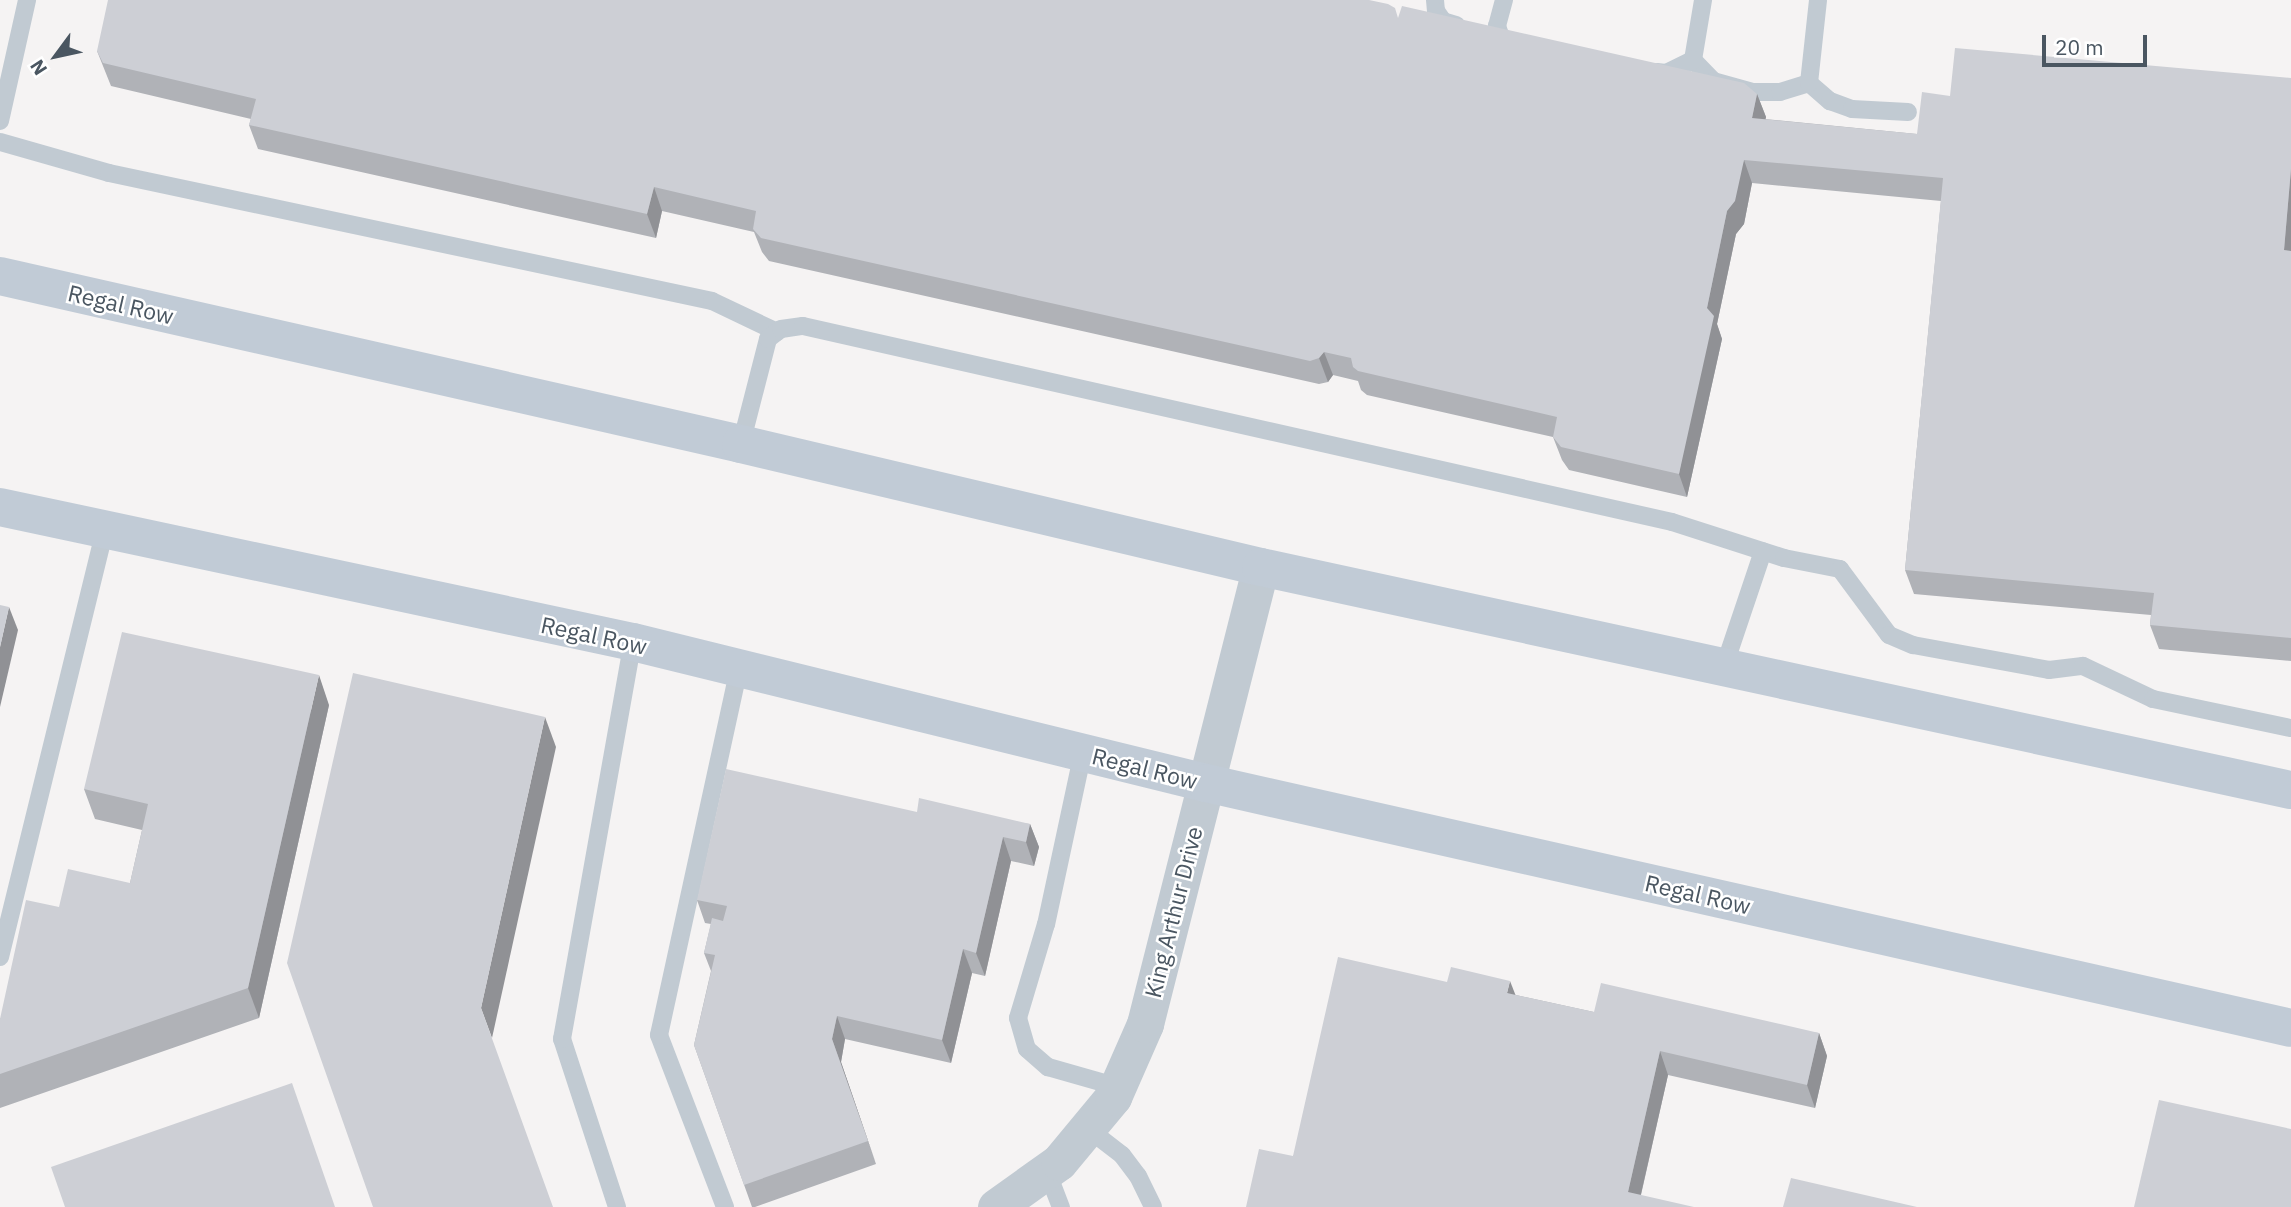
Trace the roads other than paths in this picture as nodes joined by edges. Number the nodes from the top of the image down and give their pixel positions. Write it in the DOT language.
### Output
graph roads {
  1 [pos="27,0"];
  2 [pos="1504,0"];
  3 [pos="1703,0"];
  4 [pos="1818,0"];
  5 [pos="1435,5"];
  6 [pos="1693,60"];
  7 [pos="1645,71"];
  8 [pos="1809,83"];
  9 [pos="1908,112"];
  10 [pos="0,121"];
  11 [pos="0,142"];
  12 [pos="0,276"];
  13 [pos="777,332"];
  14 [pos="741,444"];
  15 [pos="0,507"];
  16 [pos="105,530"];
  17 [pos="1763,551"];
  18 [pos="1261,566"];
  19 [pos="633,642"];
  20 [pos="1724,667"];
  21 [pos="739,668"];
  22 [pos="2291,728"];
  23 [pos="1083,752"];
  24 [pos="1206,783"];
  25 [pos="2291,790"];
  26 [pos="0,957"];
  27 [pos="2291,1028"];
  28 [pos="1118,1087"];
  29 [pos="1087,1128"];
  30 [pos="1046,1171"];
  31 [pos="617,1207"];
  32 [pos="725,1207"];
  33 [pos="996,1207"];
  34 [pos="1061,1207"];
  35 [pos="1153,1207"];
  1 -- 10 [label="lane"];
  2 -- 5 [label="lane"];
  3 -- 6 [label="lane"];
  4 -- 8 [label="lane"];
  6 -- 7 [label="lane"];
  6 -- 8 [label="lane"];
  8 -- 9 [label="lane"];
  11 -- 13 [label="lane"];
  12 -- 14 [label="main road, Regal Row"];
  13 -- 14 [label="lane"];
  13 -- 17 [label="lane"];
  14 -- 18 [label="main road, Regal Row"];
  15 -- 16 [label="main road, Regal Row"];
  16 -- 19 [label="main road, Regal Row"];
  16 -- 26 [label="lane"];
  17 -- 20 [label="lane"];
  17 -- 22 [label="lane"];
  18 -- 20 [label="main road, Regal Row"];
  18 -- 24 [label="street, King Arthur Drive"];
  19 -- 21 [label="main road, Regal Row"];
  19 -- 31 [label="lane"];
  20 -- 25 [label="main road, Regal Row"];
  21 -- 23 [label="main road, Regal Row"];
  21 -- 32 [label="lane"];
  23 -- 24 [label="main road, Regal Row"];
  23 -- 28 [label="lane"];
  24 -- 27 [label="main road, Regal Row"];
  24 -- 28 [label="street, King Arthur Drive"];
  28 -- 29 [label="street, King Arthur Drive"];
  29 -- 30 [label="street, King Arthur Drive"];
  29 -- 35 [label="lane"];
  30 -- 33 [label="street, King Arthur Drive"];
  30 -- 34 [label="lane"];
}
